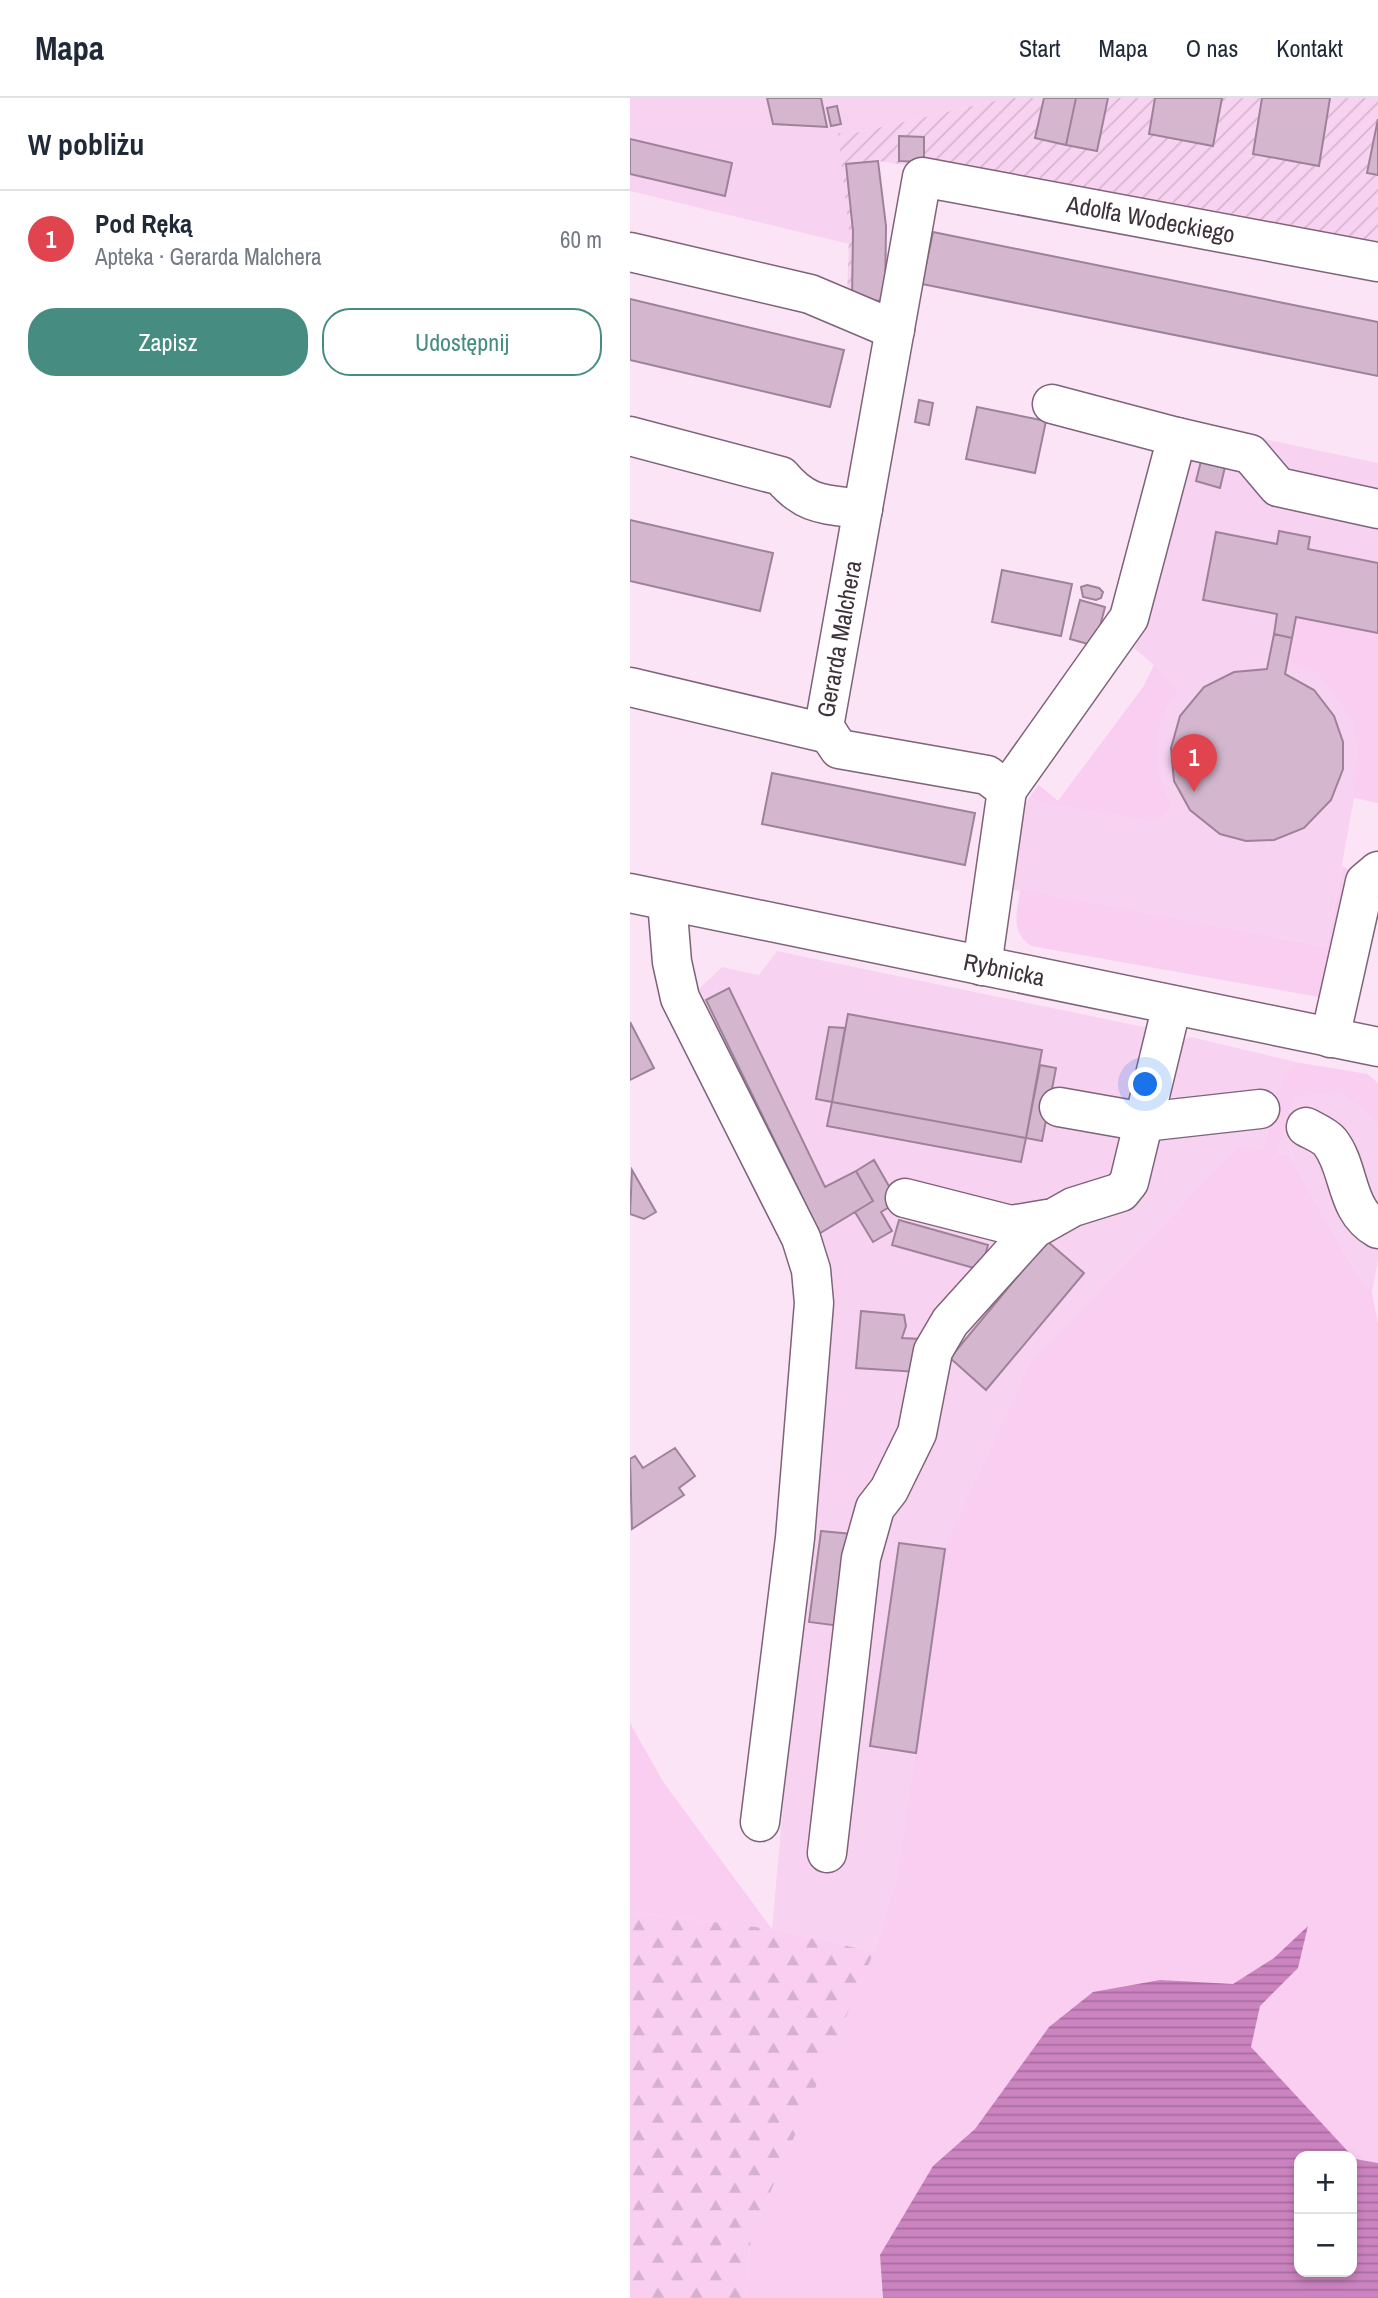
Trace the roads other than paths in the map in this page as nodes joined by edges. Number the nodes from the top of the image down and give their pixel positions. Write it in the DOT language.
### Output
graph roads {
  1 [pos="922,177"];
  2 [pos="630,252"];
  3 [pos="1378,262"];
  4 [pos="895,330"];
  5 [pos="1052,404"];
  6 [pos="630,436"];
  7 [pos="1177,437"];
  8 [pos="863,509"];
  9 [pos="1378,509"];
  10 [pos="630,687"];
  11 [pos="829,734"];
  12 [pos="1007,790"];
  13 [pos="1378,871"];
  14 [pos="630,893"];
  15 [pos="667,901"];
  16 [pos="982,966"];
  17 [pos="1172,1005"];
  18 [pos="1330,1038"];
  19 [pos="1378,1047"];
  20 [pos="1059,1107"];
  21 [pos="1260,1109"];
  22 [pos="1144,1122"];
  23 [pos="1306,1127"];
  24 [pos="905,1198"];
  25 [pos="1047,1219"];
  26 [pos="1378,1229"];
  27 [pos="760,1822"];
  28 [pos="827,1853"];
  1 -- 3 [label="street, Adolfa Wodeckiego"];
  1 -- 4 [label="street, Gerarda Malchera"];
  2 -- 4 [label="street"];
  4 -- 8 [label="street, Gerarda Malchera"];
  5 -- 7 [label="street"];
  6 -- 8 [label="street"];
  7 -- 9 [label="street"];
  7 -- 12 [label="street"];
  8 -- 11 [label="street, Gerarda Malchera"];
  10 -- 11 [label="street"];
  11 -- 12 [label="street, Gerarda Malchera"];
  12 -- 16 [label="street"];
  13 -- 18 [label="street"];
  14 -- 15 [label="street, Rybnicka"];
  15 -- 16 [label="street, Rybnicka"];
  15 -- 27 [label="street"];
  16 -- 17 [label="street, Rybnicka"];
  17 -- 18 [label="street, Rybnicka"];
  17 -- 22 [label="street"];
  18 -- 19 [label="street, Rybnicka"];
  20 -- 22 [label="street"];
  21 -- 22 [label="street"];
  22 -- 25 [label="street"];
  23 -- 26 [label="street"];
  24 -- 25 [label="street"];
  25 -- 28 [label="street"];
}
